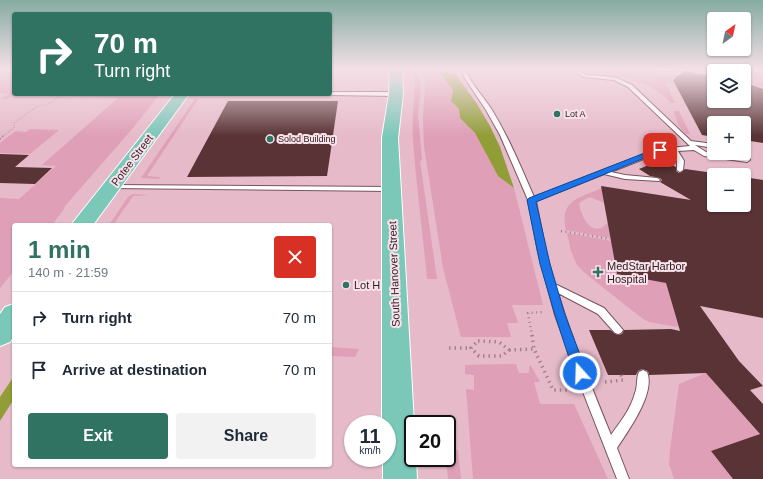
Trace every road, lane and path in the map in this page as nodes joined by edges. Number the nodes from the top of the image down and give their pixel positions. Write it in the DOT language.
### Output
graph roads {
  1 [pos="476,91"];
  2 [pos="636,91"];
  3 [pos="332,94"];
  4 [pos="396,94"];
  5 [pos="59,96"];
  6 [pos="180,96"];
  7 [pos="0,138"];
  8 [pos="688,142"];
  9 [pos="707,145"];
  10 [pos="695,148"];
  11 [pos="673,149"];
  12 [pos="707,154"];
  13 [pos="680,170"];
  14 [pos="603,172"];
  15 [pos="657,180"];
  16 [pos="112,187"];
  17 [pos="391,189"];
  18 [pos="532,200"];
  19 [pos="84,223"];
  20 [pos="561,231"];
  21 [pos="610,239"];
  22 [pos="552,286"];
  23 [pos="545,312"];
  24 [pos="12,318"];
  25 [pos="618,330"];
  26 [pos="0,334"];
  27 [pos="449,348"];
  28 [pos="471,348"];
  29 [pos="509,350"];
  30 [pos="534,350"];
  31 [pos="621,375"];
  32 [pos="643,375"];
  33 [pos="605,382"];
  34 [pos="570,390"];
  35 [pos="610,446"];
  36 [pos="400,479"];
  37 [pos="623,479"];
  1 -- 18 [label="lane"];
  2 -- 8 [label="lane"];
  3 -- 4 [label="lane"];
  4 -- 17 [label="main road, South Hanover Street"];
  5 -- 7 [label="path"];
  6 -- 16 [label="main road, Potee Street"];
  8 -- 9 [label="lane"];
  8 -- 10 [label="lane"];
  10 -- 11 [label="lane"];
  10 -- 12 [label="lane"];
  11 -- 13 [label="lane"];
  11 -- 14 [label="lane"];
  14 -- 15 [label="lane"];
  14 -- 18 [label="lane"];
  16 -- 17 [label="lane"];
  16 -- 19 [label="main road, Potee Street"];
  17 -- 36 [label="main road, South Hanover Street"];
  18 -- 22 [label="lane"];
  20 -- 21 [label="path"];
  22 -- 25 [label="lane"];
  22 -- 35 [label="lane"];
  23 -- 30 [label="path"];
  24 -- 26 [label="main road"];
  27 -- 28 [label="path"];
  28 -- 29 [label="path"];
  28 -- 29 [label="path"];
  29 -- 30 [label="path"];
  30 -- 34 [label="path"];
  31 -- 33 [label="path"];
  32 -- 35 [label="lane"];
  35 -- 37 [label="lane"];
}
